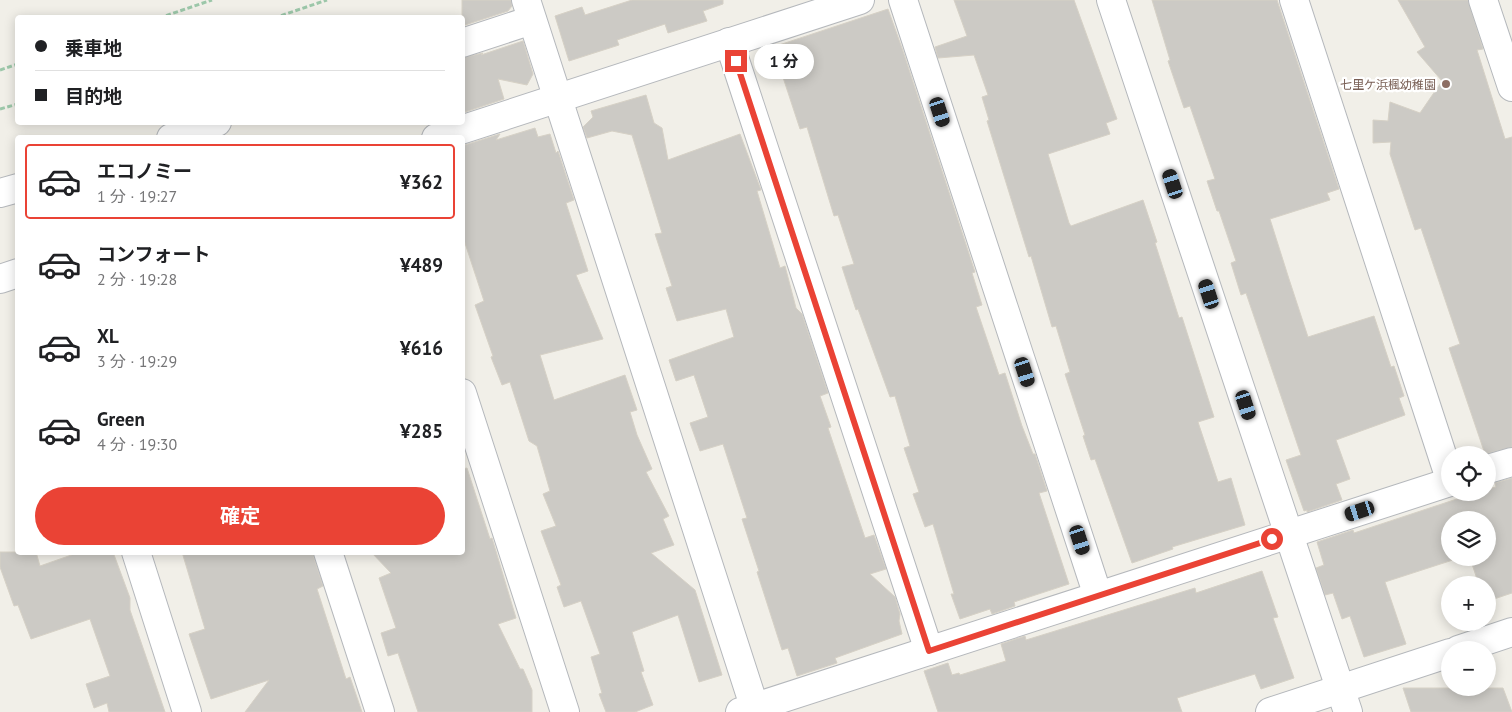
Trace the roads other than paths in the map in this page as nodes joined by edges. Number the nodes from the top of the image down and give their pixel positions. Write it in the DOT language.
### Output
graph roads {
  1 [pos="860,0"];
  2 [pos="903,0"];
  3 [pos="1112,0"];
  4 [pos="1294,0"];
  5 [pos="1483,0"];
  6 [pos="529,10"];
  7 [pos="465,42"];
  8 [pos="730,42"];
  9 [pos="1512,87"];
  10 [pos="557,98"];
  11 [pos="211,125"];
  12 [pos="186,135"];
  13 [pos="445,135"];
  14 [pos="15,189"];
  15 [pos="0,193"];
  16 [pos="15,274"];
  17 [pos="0,279"];
  18 [pos="465,402"];
  19 [pos="1441,452"];
  20 [pos="1512,462"];
  21 [pos="1496,467"];
  22 [pos="1441,483"];
  23 [pos="1289,534"];
  24 [pos="137,555"];
  25 [pos="329,555"];
  26 [pos="1098,596"];
  27 [pos="1512,632"];
  28 [pos="1485,641"];
  29 [pos="929,651"];
  30 [pos="1441,657"];
  31 [pos="1344,700"];
  32 [pos="750,710"];
  33 [pos="187,712"];
  34 [pos="380,712"];
  35 [pos="565,712"];
  36 [pos="1270,712"];
  1 -- 8 [label="street"];
  2 -- 26 [label="street"];
  3 -- 23 [label="street"];
  4 -- 19 [label="street"];
  5 -- 9 [label="street"];
  6 -- 7 [label="street"];
  6 -- 10 [label="street"];
  8 -- 10 [label="street"];
  8 -- 29 [label="street"];
  10 -- 13 [label="street"];
  10 -- 32 [label="street"];
  11 -- 12 [label="street"];
  14 -- 15 [label="street"];
  16 -- 17 [label="street"];
  18 -- 35 [label="street"];
  20 -- 21 [label="street"];
  22 -- 23 [label="street"];
  23 -- 26 [label="street"];
  23 -- 31 [label="street"];
  24 -- 33 [label="street"];
  25 -- 34 [label="street"];
  26 -- 29 [label="street"];
  27 -- 28 [label="street"];
  29 -- 32 [label="street"];
  30 -- 31 [label="street"];
  31 -- 36 [label="street"];
}
